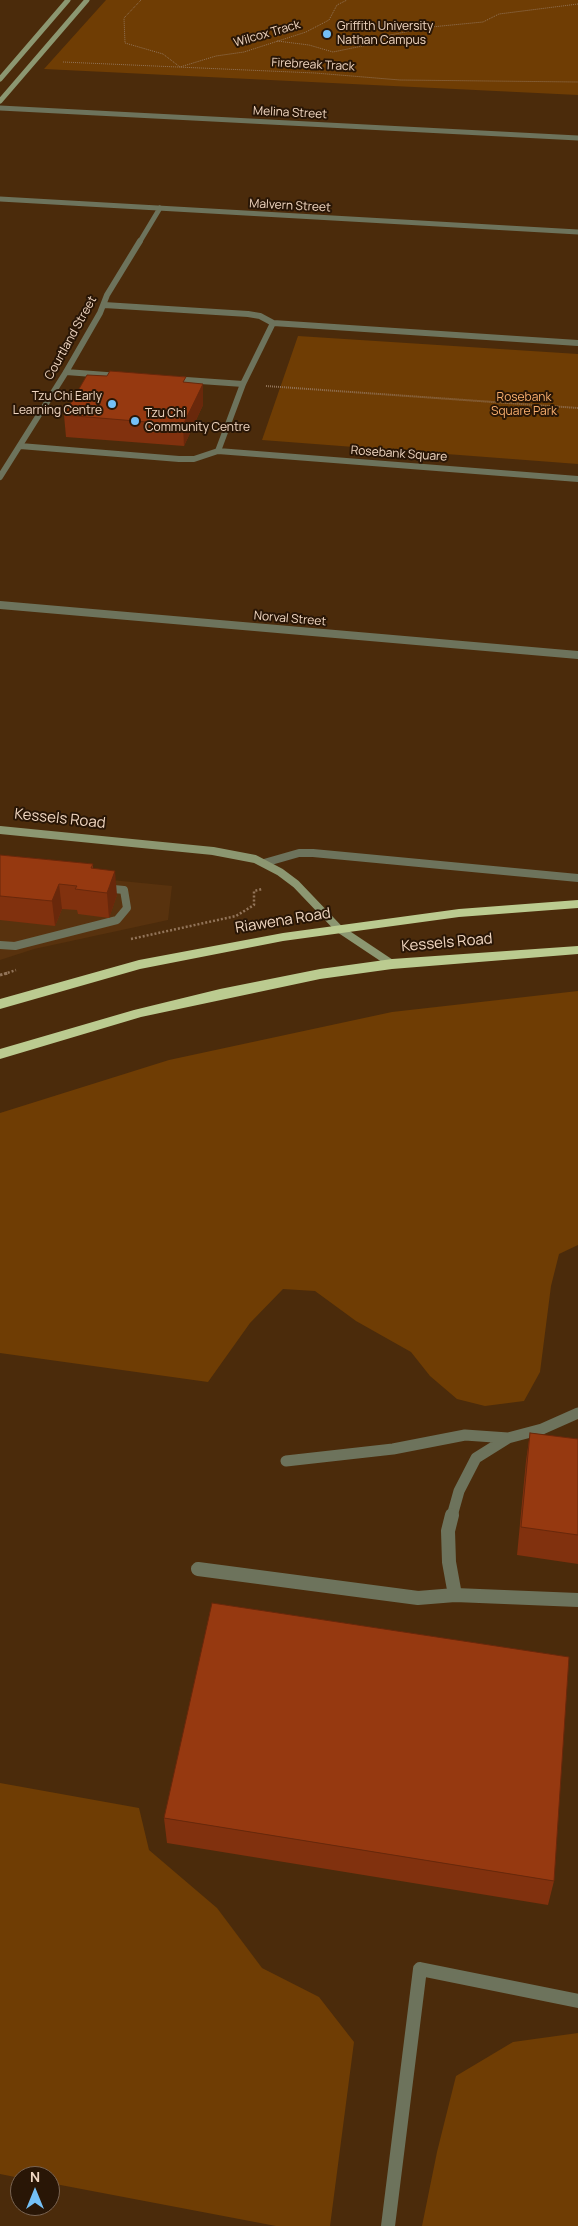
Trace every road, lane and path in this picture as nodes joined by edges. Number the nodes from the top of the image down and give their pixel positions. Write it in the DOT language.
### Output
graph roads {
  1 [pos="68,0"];
  2 [pos="87,0"];
  3 [pos="141,0"];
  4 [pos="347,0"];
  5 [pos="578,4"];
  6 [pos="277,41"];
  7 [pos="62,62"];
  8 [pos="180,67"];
  9 [pos="0,79"];
  10 [pos="578,82"];
  11 [pos="0,101"];
  12 [pos="0,108"];
  13 [pos="578,138"];
  14 [pos="0,199"];
  15 [pos="160,208"];
  16 [pos="578,232"];
  17 [pos="104,305"];
  18 [pos="272,323"];
  19 [pos="578,343"];
  20 [pos="66,372"];
  21 [pos="124,376"];
  22 [pos="164,379"];
  23 [pos="243,384"];
  24 [pos="578,408"];
  25 [pos="20,446"];
  26 [pos="218,451"];
  27 [pos="0,477"];
  28 [pos="578,478"];
  29 [pos="0,605"];
  30 [pos="578,655"];
  31 [pos="0,830"];
  32 [pos="264,863"];
  33 [pos="578,878"];
  34 [pos="95,887"];
  35 [pos="264,889"];
  36 [pos="578,904"];
  37 [pos="338,928"];
  38 [pos="130,939"];
  39 [pos="0,945"];
  40 [pos="578,950"];
  41 [pos="392,964"];
  42 [pos="18,970"];
  43 [pos="0,975"];
  44 [pos="0,1004"];
  45 [pos="0,1054"];
  46 [pos="578,1413"];
  47 [pos="508,1438"];
  48 [pos="286,1461"];
  49 [pos="198,1569"];
  50 [pos="455,1595"];
  51 [pos="578,1600"];
  52 [pos="578,2001"];
  53 [pos="388,2226"];
  1 -- 9 [label="main road"];
  2 -- 11 [label="main road"];
  3 -- 8 [label="path"];
  4 -- 6 [label="path, Wilcox Track"];
  5 -- 6 [label="path"];
  6 -- 8 [label="path, Wilcox Track"];
  7 -- 8 [label="path, Firebreak Track"];
  8 -- 10 [label="path, Firebreak Track"];
  12 -- 13 [label="street, Melina Street"];
  14 -- 15 [label="street, Malvern Street"];
  15 -- 16 [label="street, Malvern Street"];
  15 -- 17 [label="street, Courtland Street"];
  17 -- 18 [label="street"];
  17 -- 20 [label="street, Courtland Street"];
  18 -- 19 [label="street"];
  18 -- 23 [label="street"];
  20 -- 21 [label="street"];
  20 -- 25 [label="street, Courtland Street"];
  22 -- 23 [label="street"];
  23 -- 24 [label="path"];
  23 -- 26 [label="street"];
  25 -- 26 [label="street, Rosebank Square"];
  25 -- 27 [label="street, Courtland Street"];
  26 -- 28 [label="street, Rosebank Square"];
  29 -- 30 [label="street, Norval Street"];
  31 -- 32 [label="main road, Kessels Road"];
  32 -- 33 [label="street"];
  32 -- 37 [label="main road, Kessels Road"];
  34 -- 39 [label="street"];
  35 -- 38 [label="path"];
  36 -- 37 [label="highway, Riawena Road"];
  37 -- 41 [label="main road, Kessels Road"];
  37 -- 44 [label="highway, Riawena Road"];
  40 -- 41 [label="highway, Kessels Road"];
  41 -- 45 [label="highway"];
  42 -- 43 [label="path"];
  46 -- 47 [label="street"];
  47 -- 48 [label="street"];
  47 -- 50 [label="street"];
  49 -- 50 [label="street"];
  50 -- 51 [label="street"];
  52 -- 53 [label="street"];
}
